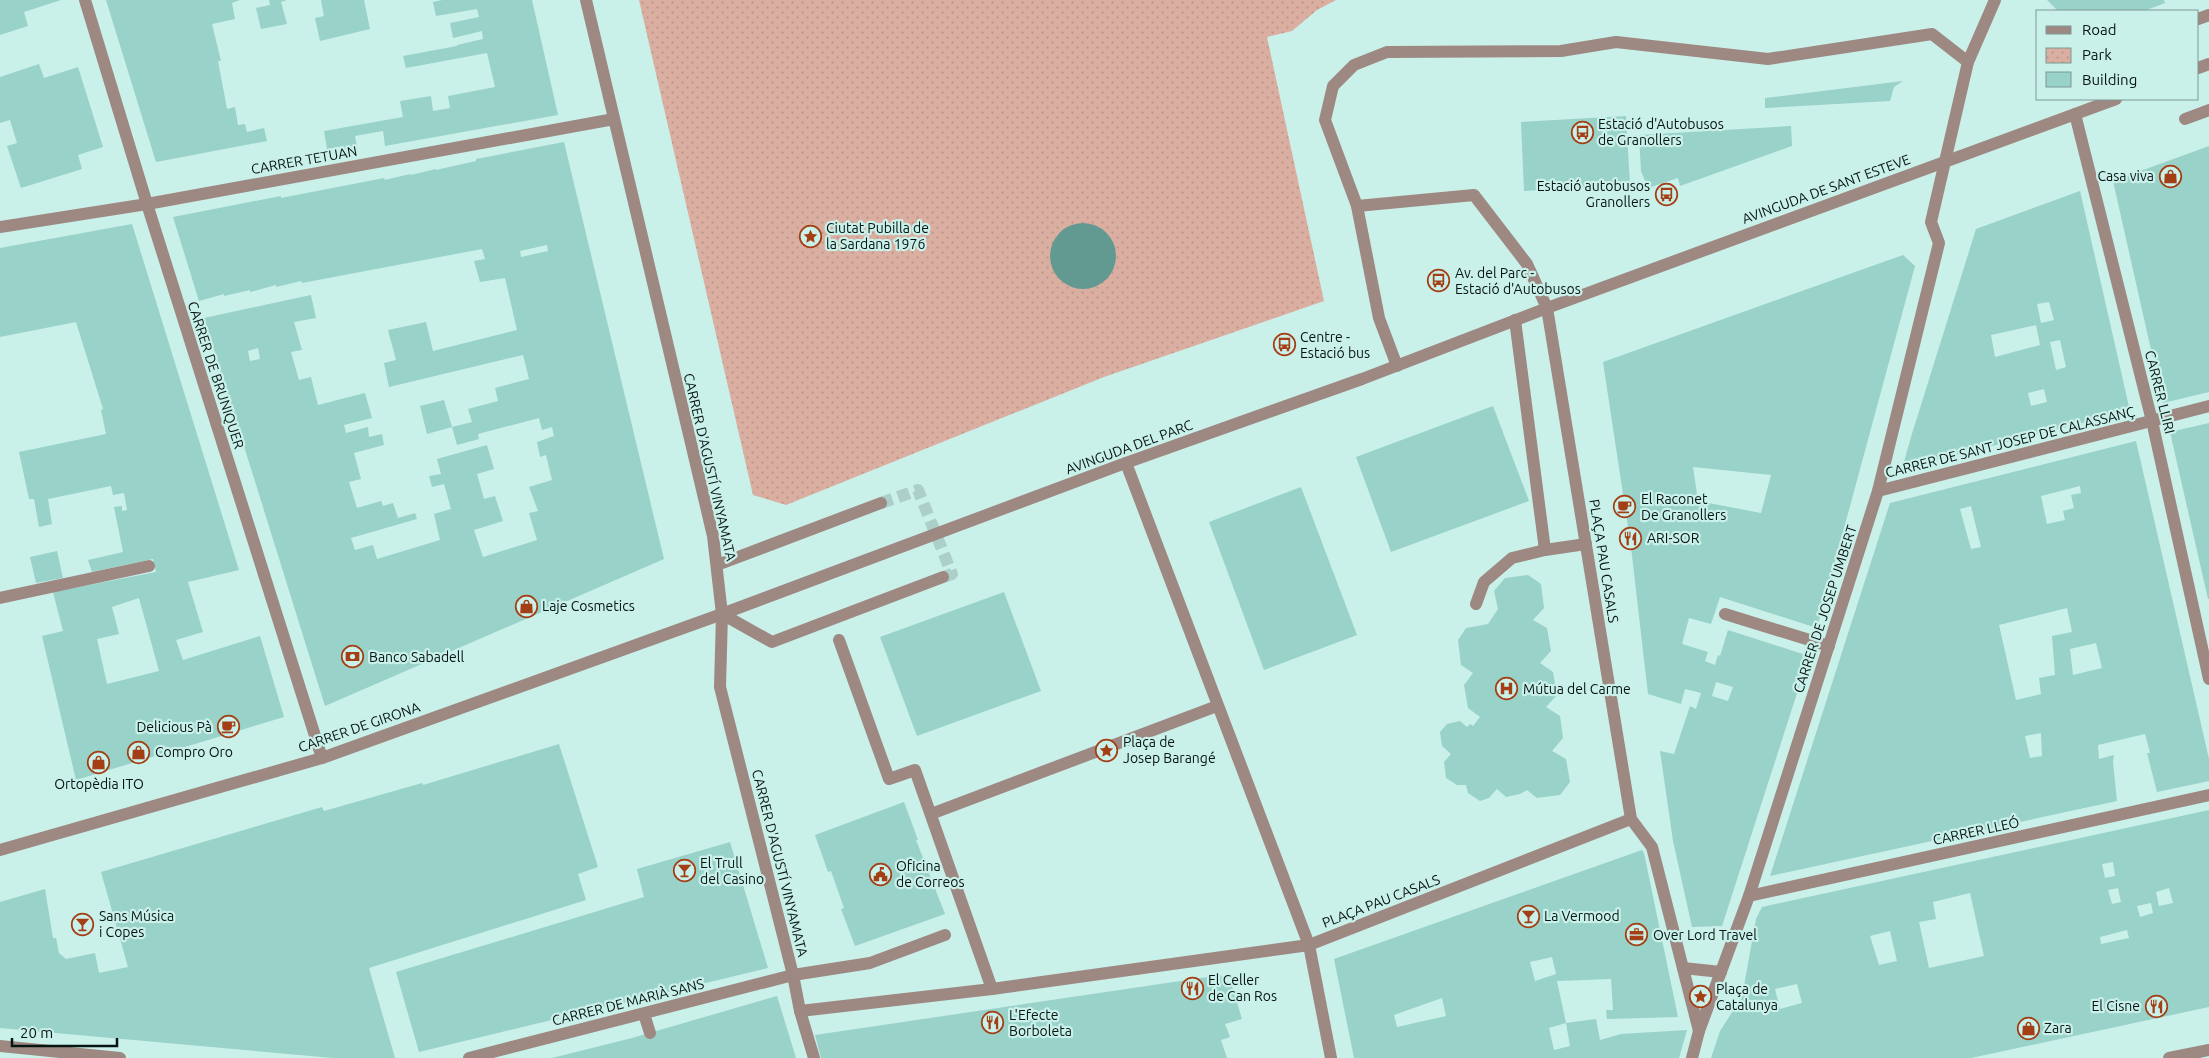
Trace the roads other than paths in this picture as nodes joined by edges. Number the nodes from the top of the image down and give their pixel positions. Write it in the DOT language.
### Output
graph roads {
  1 [pos="85,0"];
  2 [pos="586,0"];
  3 [pos="1995,0"];
  4 [pos="1968,62"];
  5 [pos="2113,100"];
  6 [pos="2209,110"];
  7 [pos="2075,114"];
  8 [pos="2185,118"];
  9 [pos="614,119"];
  10 [pos="1944,162"];
  11 [pos="147,204"];
  12 [pos="1357,206"];
  13 [pos="0,227"];
  14 [pos="1547,308"];
  15 [pos="1516,320"];
  16 [pos="1397,366"];
  17 [pos="2209,406"];
  18 [pos="2152,421"];
  19 [pos="1126,463"];
  20 [pos="1878,491"];
  21 [pos="881,503"];
  22 [pos="1586,544"];
  23 [pos="1545,550"];
  24 [pos="717,565"];
  25 [pos="149,566"];
  26 [pos="943,578"];
  27 [pos="0,598"];
  28 [pos="1476,604"];
  29 [pos="722,614"];
  30 [pos="1725,614"];
  31 [pos="839,640"];
  32 [pos="1829,646"];
  33 [pos="2209,679"];
  34 [pos="1217,706"];
  35 [pos="322,758"];
  36 [pos="2209,795"];
  37 [pos="931,814"];
  38 [pos="1631,819"];
  39 [pos="0,850"];
  40 [pos="1749,896"];
  41 [pos="945,936"];
  42 [pos="1309,945"];
  43 [pos="1683,968"];
  44 [pos="1721,972"];
  45 [pos="793,975"];
  46 [pos="992,989"];
  47 [pos="800,1011"];
  48 [pos="644,1014"];
  49 [pos="1699,1031"];
  50 [pos="650,1032"];
  51 [pos="0,1046"];
  52 [pos="2209,1050"];
  53 [pos="105,1057"];
  54 [pos="120,1058"];
  55 [pos="469,1058"];
  56 [pos="814,1058"];
  57 [pos="1331,1058"];
  58 [pos="1692,1058"];
  59 [pos="2169,1058"];
  1 -- 11 [label="street, CARRER DE BRUNIQUER"];
  2 -- 9 [label="street, CARRER D'AGUSTÍ VINYAMATA"];
  3 -- 4 [label="street, CARRER DE JOSEP UMBERT"];
  4 -- 10 [label="street, CARRER DE JOSEP UMBERT"];
  4 -- 12 [label="street"];
  5 -- 7 [label="street, AVINGUDA DE SANT ESTEVE"];
  6 -- 8 [label="street"];
  7 -- 10 [label="street, AVINGUDA DE SANT ESTEVE"];
  7 -- 18 [label="street, CARRER LLIRI"];
  9 -- 11 [label="street, CARRER TETUAN"];
  9 -- 24 [label="street, CARRER D'AGUSTÍ VINYAMATA"];
  10 -- 14 [label="street, AVINGUDA DE SANT ESTEVE"];
  10 -- 20 [label="street, CARRER DE JOSEP UMBERT"];
  11 -- 13 [label="street, CARRER TETUAN"];
  11 -- 35 [label="street, CARRER DE BRUNIQUER"];
  12 -- 14 [label="street, PLAÇA PAU CASALS"];
  12 -- 16 [label="street"];
  14 -- 15 [label="street, AVINGUDA DEL PARC"];
  14 -- 22 [label="street, PLAÇA PAU CASALS"];
  15 -- 16 [label="street, AVINGUDA DEL PARC"];
  15 -- 23 [label="street"];
  16 -- 19 [label="street, AVINGUDA DEL PARC"];
  17 -- 18 [label="street, CARRER DE SANT JOSEP DE CALASSANÇ"];
  18 -- 20 [label="street, CARRER DE SANT JOSEP DE CALASSANÇ"];
  18 -- 33 [label="street, CARRER LLIRI"];
  19 -- 29 [label="street, AVINGUDA DEL PARC"];
  19 -- 34 [label="street"];
  20 -- 32 [label="street, CARRER DE JOSEP UMBERT"];
  21 -- 24 [label="street"];
  22 -- 23 [label="street"];
  22 -- 38 [label="street, PLAÇA PAU CASALS"];
  23 -- 28 [label="street"];
  24 -- 29 [label="street, CARRER D'AGUSTÍ VINYAMATA"];
  25 -- 27 [label="street"];
  26 -- 29 [label="street"];
  29 -- 35 [label="street, CARRER DE GIRONA"];
  29 -- 45 [label="street, CARRER D'AGUSTÍ VINYAMATA"];
  30 -- 32 [label="street"];
  31 -- 37 [label="street"];
  32 -- 40 [label="street, CARRER DE JOSEP UMBERT"];
  34 -- 37 [label="street"];
  34 -- 42 [label="street"];
  35 -- 39 [label="street, CARRER DE GIRONA"];
  36 -- 40 [label="street, CARRER LLEÓ"];
  37 -- 46 [label="street"];
  38 -- 42 [label="street, PLAÇA PAU CASALS"];
  38 -- 43 [label="street, PLAÇA PAU CASALS"];
  40 -- 44 [label="street, CARRER DE JOSEP UMBERT"];
  41 -- 45 [label="street, CARRER DE MARIÀ SANS"];
  42 -- 46 [label="street"];
  42 -- 57 [label="street"];
  43 -- 44 [label="street"];
  43 -- 49 [label="street"];
  44 -- 49 [label="street, CARRER DE JOSEP UMBERT"];
  45 -- 47 [label="street, CARRER D'AGUSTÍ VINYAMATA"];
  45 -- 48 [label="street, CARRER DE MARIÀ SANS"];
  46 -- 47 [label="street"];
  47 -- 56 [label="street, CARRER D'AGUSTÍ VINYAMATA"];
  48 -- 50 [label="street"];
  48 -- 55 [label="street, CARRER DE MARIÀ SANS"];
  49 -- 58 [label="street, CARRER DE JOSEP UMBERT"];
  51 -- 53 [label="street"];
  52 -- 59 [label="street"];
  53 -- 54 [label="street"];
}
